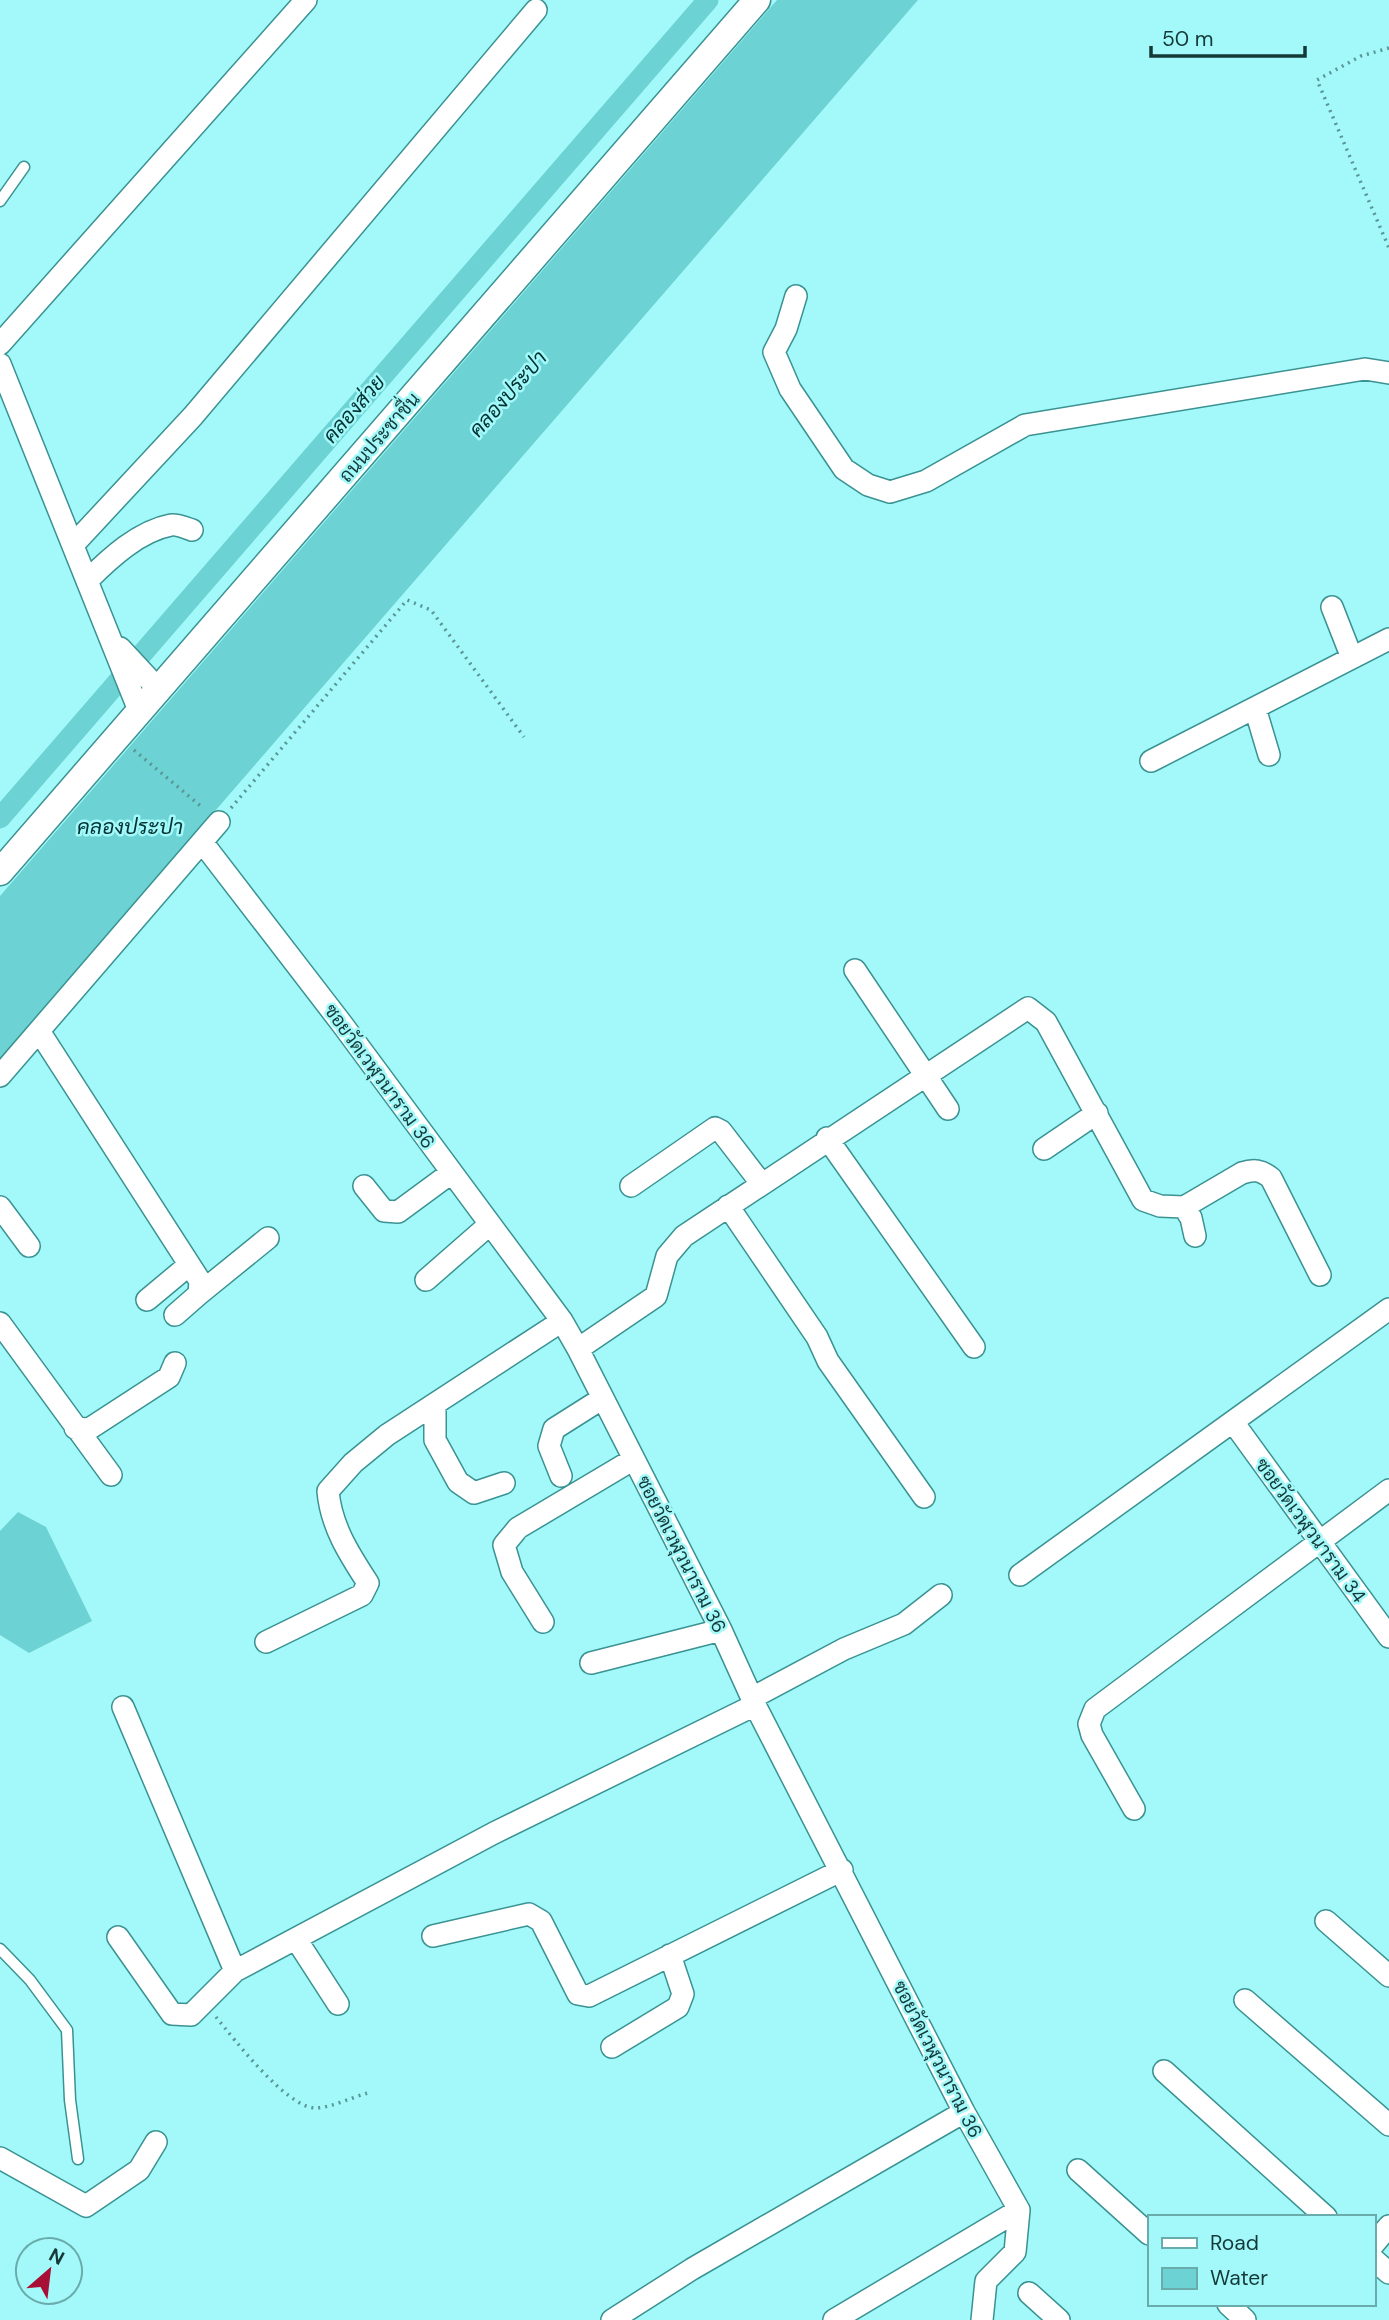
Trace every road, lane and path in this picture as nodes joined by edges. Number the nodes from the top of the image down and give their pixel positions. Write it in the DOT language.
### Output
graph roads {
  1 [pos="306,0"];
  2 [pos="757,0"];
  3 [pos="536,10"];
  4 [pos="1389,48"];
  5 [pos="24,167"];
  6 [pos="0,201"];
  7 [pos="1389,248"];
  8 [pos="796,296"];
  9 [pos="0,344"];
  10 [pos="0,364"];
  11 [pos="1389,373"];
  12 [pos="192,530"];
  13 [pos="74,545"];
  14 [pos="88,580"];
  15 [pos="112,639"];
  16 [pos="1389,639"];
  17 [pos="160,691"];
  18 [pos="1255,708"];
  19 [pos="140,713"];
  20 [pos="524,737"];
  21 [pos="133,749"];
  22 [pos="1269,755"];
  23 [pos="1151,761"];
  24 [pos="212,816"];
  25 [pos="202,842"];
  26 [pos="0,872"];
  27 [pos="855,970"];
  28 [pos="39,1031"];
  29 [pos="924,1074"];
  30 [pos="0,1076"];
  31 [pos="948,1109"];
  32 [pos="1097,1113"];
  33 [pos="827,1138"];
  34 [pos="1044,1149"];
  35 [pos="451,1173"];
  36 [pos="761,1183"];
  37 [pos="365,1186"];
  38 [pos="631,1186"];
  39 [pos="728,1206"];
  40 [pos="0,1207"];
  41 [pos="1184,1207"];
  42 [pos="489,1226"];
  43 [pos="1195,1236"];
  44 [pos="268,1238"];
  45 [pos="29,1246"];
  46 [pos="189,1265"];
  47 [pos="1320,1275"];
  48 [pos="426,1280"];
  49 [pos="199,1294"];
  50 [pos="147,1300"];
  51 [pos="1389,1309"];
  52 [pos="175,1315"];
  53 [pos="562,1321"];
  54 [pos="0,1323"];
  55 [pos="974,1347"];
  56 [pos="578,1349"];
  57 [pos="176,1363"];
  58 [pos="603,1398"];
  59 [pos="435,1405"];
  60 [pos="1233,1422"];
  61 [pos="75,1428"];
  62 [pos="634,1460"];
  63 [pos="111,1475"];
  64 [pos="561,1476"];
  65 [pos="504,1483"];
  66 [pos="1389,1490"];
  67 [pos="924,1497"];
  68 [pos="1320,1541"];
  69 [pos="1020,1575"];
  70 [pos="942,1595"];
  71 [pos="543,1622"];
  72 [pos="721,1630"];
  73 [pos="1389,1637"];
  74 [pos="266,1642"];
  75 [pos="591,1663"];
  76 [pos="753,1701"];
  77 [pos="123,1707"];
  78 [pos="1133,1808"];
  79 [pos="842,1870"];
  80 [pos="1326,1921"];
  81 [pos="433,1936"];
  82 [pos="118,1937"];
  83 [pos="296,1939"];
  84 [pos="0,1949"];
  85 [pos="670,1955"];
  86 [pos="235,1971"];
  87 [pos="1389,1976"];
  88 [pos="1245,2000"];
  89 [pos="204,2002"];
  90 [pos="338,2004"];
  91 [pos="612,2047"];
  92 [pos="1164,2071"];
  93 [pos="368,2093"];
  94 [pos="964,2112"];
  95 [pos="1389,2125"];
  96 [pos="156,2142"];
  97 [pos="0,2158"];
  98 [pos="78,2159"];
  99 [pos="1078,2170"];
  100 [pos="1019,2210"];
  101 [pos="1324,2215"];
  102 [pos="1389,2226"];
  103 [pos="1148,2233"];
  104 [pos="1375,2243"];
  105 [pos="1375,2261"];
  106 [pos="1389,2273"];
  107 [pos="1028,2293"];
  108 [pos="1230,2306"];
  109 [pos="612,2320"];
  110 [pos="834,2320"];
  111 [pos="982,2320"];
  112 [pos="1059,2320"];
  113 [pos="1245,2320"];
  1 -- 9 [label="street"];
  2 -- 17 [label="street, ถนนประชาชื่น"];
  3 -- 13 [label="street"];
  4 -- 7 [label="path"];
  5 -- 6 [label="lane"];
  8 -- 11 [label="street"];
  10 -- 13 [label="street"];
  12 -- 14 [label="street"];
  13 -- 14 [label="street"];
  14 -- 15 [label="street"];
  15 -- 17 [label="street"];
  15 -- 19 [label="street"];
  16 -- 18 [label="street"];
  17 -- 19 [label="street, ถนนประชาชื่น"];
  18 -- 22 [label="street"];
  18 -- 23 [label="street"];
  19 -- 26 [label="street, ถนนประชาชื่น"];
  20 -- 24 [label="path"];
  21 -- 24 [label="path"];
  24 -- 25 [label="street"];
  25 -- 28 [label="street"];
  25 -- 35 [label="street, ซอยวัดเวฬุวนาราม 36"];
  27 -- 29 [label="street"];
  28 -- 30 [label="street"];
  28 -- 46 [label="street"];
  29 -- 31 [label="street"];
  29 -- 32 [label="street"];
  29 -- 33 [label="street"];
  32 -- 34 [label="street"];
  32 -- 41 [label="street"];
  33 -- 36 [label="street"];
  33 -- 55 [label="street"];
  35 -- 37 [label="street"];
  35 -- 42 [label="street, ซอยวัดเวฬุวนาราม 36"];
  36 -- 38 [label="street"];
  36 -- 39 [label="street"];
  39 -- 56 [label="street"];
  39 -- 67 [label="street"];
  40 -- 45 [label="street"];
  41 -- 43 [label="street"];
  41 -- 47 [label="street"];
  42 -- 48 [label="street"];
  42 -- 53 [label="street, ซอยวัดเวฬุวนาราม 36"];
  44 -- 49 [label="street"];
  46 -- 49 [label="street"];
  46 -- 50 [label="street"];
  49 -- 52 [label="street"];
  51 -- 60 [label="street"];
  53 -- 56 [label="street, ซอยวัดเวฬุวนาราม 36"];
  53 -- 59 [label="street"];
  54 -- 61 [label="street"];
  56 -- 58 [label="street, ซอยวัดเวฬุวนาราม 36"];
  57 -- 61 [label="street"];
  58 -- 62 [label="street, ซอยวัดเวฬุวนาราม 36"];
  58 -- 64 [label="street"];
  59 -- 65 [label="street"];
  59 -- 74 [label="street"];
  60 -- 68 [label="street, ซอยวัดเวฬุวนาราม 34"];
  60 -- 69 [label="street"];
  61 -- 63 [label="street"];
  62 -- 71 [label="street"];
  62 -- 72 [label="street, ซอยวัดเวฬุวนาราม 36"];
  66 -- 68 [label="street"];
  68 -- 73 [label="street, ซอยวัดเวฬุวนาราม 34"];
  68 -- 78 [label="street"];
  70 -- 76 [label="street"];
  72 -- 75 [label="street"];
  72 -- 76 [label="street, ซอยวัดเวฬุวนาราม 36"];
  76 -- 79 [label="street, ซอยวัดเวฬุวนาราม 36"];
  76 -- 83 [label="street"];
  77 -- 86 [label="street"];
  79 -- 85 [label="street"];
  79 -- 94 [label="street, ซอยวัดเวฬุวนาราม 36"];
  80 -- 87 [label="street"];
  81 -- 85 [label="street"];
  82 -- 89 [label="street"];
  83 -- 86 [label="street"];
  83 -- 90 [label="street"];
  84 -- 98 [label="lane"];
  85 -- 91 [label="street"];
  86 -- 89 [label="street"];
  88 -- 95 [label="street"];
  89 -- 93 [label="path"];
  92 -- 101 [label="street"];
  94 -- 100 [label="street, ซอยวัดเวฬุวนาราม 36"];
  94 -- 109 [label="street"];
  96 -- 97 [label="street"];
  99 -- 103 [label="street"];
  100 -- 110 [label="street"];
  100 -- 111 [label="street"];
  102 -- 104 [label="street"];
  105 -- 106 [label="street"];
  107 -- 112 [label="street"];
  108 -- 113 [label="street"];
}
